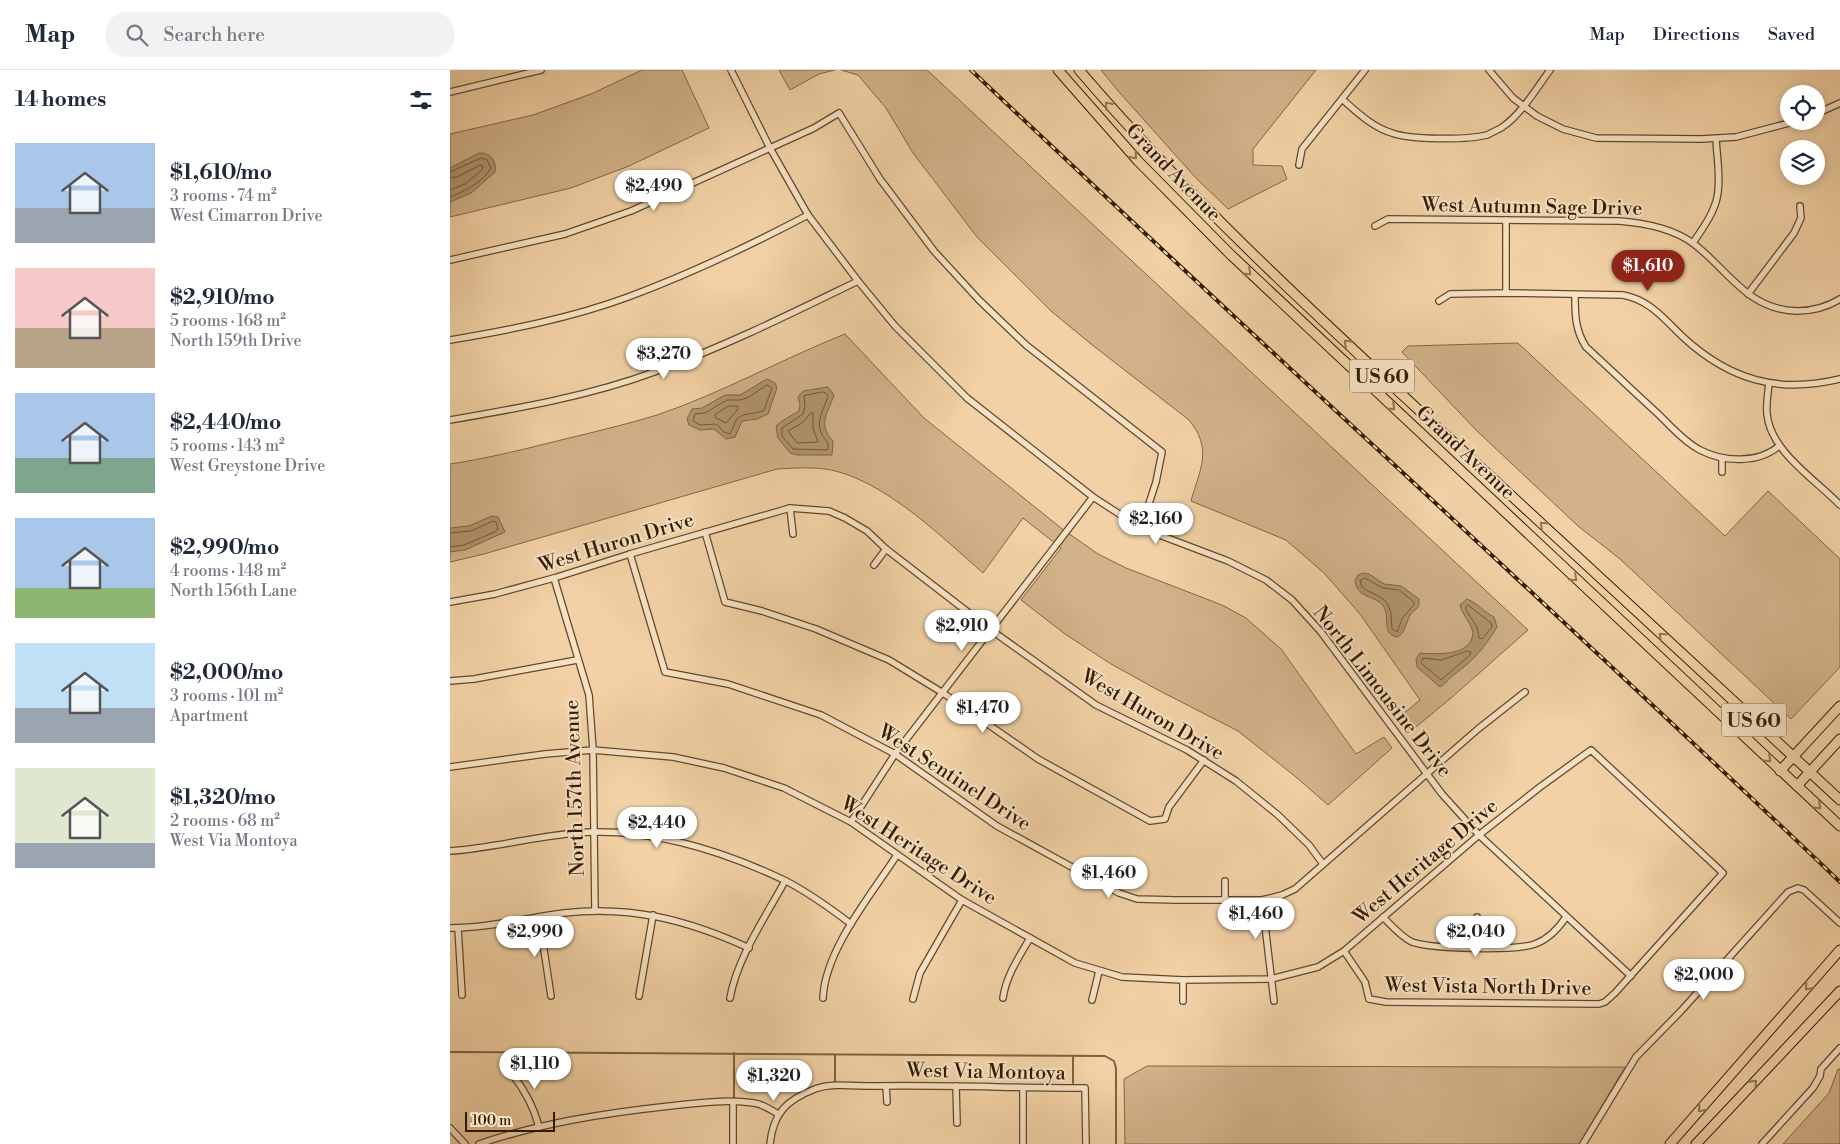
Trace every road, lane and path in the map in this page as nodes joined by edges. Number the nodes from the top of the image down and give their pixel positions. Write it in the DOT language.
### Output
graph roads {
  1 [pos="541,70"];
  2 [pos="731,70"];
  3 [pos="1058,70"];
  4 [pos="1079,70"];
  5 [pos="1365,70"];
  6 [pos="1489,70"];
  7 [pos="1550,70"];
  8 [pos="450,92"];
  9 [pos="1342,99"];
  10 [pos="1840,103"];
  11 [pos="1522,106"];
  12 [pos="1825,110"];
  13 [pos="1780,125"];
  14 [pos="1716,139"];
  15 [pos="770,148"];
  16 [pos="1299,164"];
  17 [pos="1800,206"];
  18 [pos="808,215"];
  19 [pos="1506,220"];
  20 [pos="1375,226"];
  21 [pos="1693,243"];
  22 [pos="450,260"];
  23 [pos="858,281"];
  24 [pos="1506,293"];
  25 [pos="1748,294"];
  26 [pos="1575,295"];
  27 [pos="1840,299"];
  28 [pos="1439,301"];
  29 [pos="450,340"];
  30 [pos="1840,379"];
  31 [pos="1769,383"];
  32 [pos="450,420"];
  33 [pos="1779,446"];
  34 [pos="1722,458"];
  35 [pos="1722,472"];
  36 [pos="1093,497"];
  37 [pos="1840,505"];
  38 [pos="790,508"];
  39 [pos="1141,528"];
  40 [pos="706,532"];
  41 [pos="792,534"];
  42 [pos="886,550"];
  43 [pos="630,554"];
  44 [pos="874,565"];
  45 [pos="554,578"];
  46 [pos="450,602"];
  47 [pos="991,630"];
  48 [pos="577,660"];
  49 [pos="450,681"];
  50 [pos="1525,692"];
  51 [pos="943,693"];
  52 [pos="1840,706"];
  53 [pos="1840,739"];
  54 [pos="593,750"];
  55 [pos="895,754"];
  56 [pos="1793,756"];
  57 [pos="1204,760"];
  58 [pos="450,767"];
  59 [pos="1780,771"];
  60 [pos="1810,772"];
  61 [pos="1427,774"];
  62 [pos="1796,786"];
  63 [pos="1840,800"];
  64 [pos="851,822"];
  65 [pos="1840,826"];
  66 [pos="594,832"];
  67 [pos="1479,835"];
  68 [pos="450,851"];
  69 [pos="897,855"];
  70 [pos="1323,864"];
  71 [pos="1723,873"];
  72 [pos="785,881"];
  73 [pos="1225,881"];
  74 [pos="1225,899"];
  75 [pos="962,900"];
  76 [pos="1262,900"];
  77 [pos="595,911"];
  78 [pos="653,915"];
  79 [pos="539,917"];
  80 [pos="1383,917"];
  81 [pos="1476,917"];
  82 [pos="1566,917"];
  83 [pos="1840,923"];
  84 [pos="851,924"];
  85 [pos="450,928"];
  86 [pos="458,928"];
  87 [pos="1030,938"];
  88 [pos="1476,947"];
  89 [pos="748,948"];
  90 [pos="1840,950"];
  91 [pos="1344,951"];
  92 [pos="1099,971"];
  93 [pos="1631,976"];
  94 [pos="1271,978"];
  95 [pos="1183,980"];
  96 [pos="1840,990"];
  97 [pos="462,995"];
  98 [pos="551,996"];
  99 [pos="639,996"];
  100 [pos="730,998"];
  101 [pos="823,998"];
  102 [pos="1003,998"];
  103 [pos="913,999"];
  104 [pos="1092,1000"];
  105 [pos="1183,1001"];
  106 [pos="1274,1001"];
  107 [pos="1840,1048"];
  108 [pos="506,1067"];
  109 [pos="886,1086"];
  110 [pos="956,1086"];
  111 [pos="1023,1088"];
  112 [pos="733,1102"];
  113 [pos="887,1102"];
  114 [pos="778,1114"];
  115 [pos="957,1123"];
  116 [pos="539,1127"];
  117 [pos="450,1128"];
  118 [pos="465,1144"];
  119 [pos="479,1144"];
  120 [pos="733,1144"];
  121 [pos="770,1144"];
  122 [pos="1023,1144"];
  123 [pos="1086,1144"];
  124 [pos="1583,1144"];
  125 [pos="1670,1144"];
  126 [pos="1696,1144"];
  127 [pos="1762,1144"];
  1 -- 8 [label="street"];
  2 -- 15 [label="street, North Limousine Drive"];
  3 -- 59 [label="highway, Grand Avenue / US 60, one-way"];
  56 -- 4 [label="highway, Grand Avenue / US 60, one-way"];
  5 -- 9 [label="street"];
  6 -- 11 [label="street"];
  7 -- 11 [label="street"];
  9 -- 11 [label="street"];
  9 -- 16 [label="street"];
  10 -- 12 [label="street"];
  11 -- 14 [label="street"];
  13 -- 14 [label="street"];
  14 -- 21 [label="street"];
  15 -- 18 [label="street, North Limousine Drive"];
  15 -- 22 [label="street"];
  15 -- 39 [label="street"];
  17 -- 25 [label="street"];
  18 -- 23 [label="street, North Limousine Drive"];
  18 -- 29 [label="street"];
  19 -- 20 [label="street, West Autumn Sage Drive"];
  19 -- 21 [label="street, West Autumn Sage Drive"];
  19 -- 24 [label="street"];
  21 -- 25 [label="street, West Autumn Sage Drive"];
  23 -- 32 [label="street"];
  23 -- 36 [label="street, North Limousine Drive"];
  24 -- 26 [label="street"];
  24 -- 28 [label="street"];
  25 -- 27 [label="street, West Autumn Sage Drive"];
  26 -- 31 [label="street"];
  26 -- 34 [label="street"];
  30 -- 31 [label="street"];
  31 -- 33 [label="street"];
  33 -- 34 [label="street"];
  33 -- 37 [label="street"];
  34 -- 35 [label="street"];
  36 -- 39 [label="street, North Limousine Drive"];
  36 -- 47 [label="street"];
  38 -- 40 [label="street, West Huron Drive"];
  38 -- 41 [label="street"];
  38 -- 42 [label="street, West Huron Drive"];
  39 -- 61 [label="street, North Limousine Drive"];
  40 -- 43 [label="street, West Huron Drive"];
  40 -- 51 [label="street"];
  42 -- 44 [label="street"];
  42 -- 47 [label="street, West Huron Drive"];
  43 -- 45 [label="street, West Huron Drive"];
  43 -- 55 [label="street, West Sentinel Drive"];
  45 -- 46 [label="street, West Huron Drive"];
  45 -- 48 [label="street, North 157th Avenue"];
  47 -- 51 [label="street"];
  47 -- 57 [label="street, West Huron Drive"];
  48 -- 49 [label="street"];
  48 -- 54 [label="street, North 157th Avenue"];
  50 -- 61 [label="street, West Sentinel Drive"];
  51 -- 55 [label="street"];
  51 -- 57 [label="street"];
  52 -- 56 [label="highway"];
  53 -- 60 [label="highway"];
  54 -- 58 [label="street, West Heritage Drive"];
  54 -- 64 [label="street, West Heritage Drive"];
  54 -- 66 [label="street, North 157th Avenue"];
  55 -- 64 [label="street"];
  55 -- 74 [label="street, West Sentinel Drive"];
  56 -- 59 [label="highway"];
  56 -- 60 [label="highway, Grand Avenue / US 60"];
  57 -- 70 [label="street, West Huron Drive"];
  59 -- 62 [label="highway, Grand Avenue / US 60"];
  60 -- 62 [label="highway"];
  60 -- 63 [label="highway, Grand Avenue / US 60"];
  61 -- 67 [label="street, North Limousine Drive"];
  61 -- 70 [label="street, West Sentinel Drive"];
  62 -- 65 [label="highway, Grand Avenue / US 60, one-way"];
  64 -- 69 [label="street, West Heritage Drive"];
  66 -- 68 [label="street"];
  66 -- 72 [label="street"];
  66 -- 77 [label="street, North 157th Avenue"];
  67 -- 71 [label="street, West Heritage Drive"];
  67 -- 80 [label="street, West Heritage Drive"];
  67 -- 82 [label="street, North Limousine Drive"];
  69 -- 75 [label="street, West Heritage Drive"];
  69 -- 84 [label="street"];
  70 -- 76 [label="street, West Sentinel Drive"];
  71 -- 93 [label="street, West Vista North Drive"];
  72 -- 84 [label="street"];
  72 -- 89 [label="street"];
  73 -- 74 [label="street"];
  74 -- 76 [label="street, West Sentinel Drive"];
  75 -- 87 [label="street, West Heritage Drive"];
  75 -- 103 [label="street"];
  76 -- 94 [label="street"];
  77 -- 78 [label="street"];
  77 -- 79 [label="street"];
  78 -- 89 [label="street"];
  78 -- 99 [label="street"];
  79 -- 86 [label="street"];
  79 -- 98 [label="street"];
  80 -- 88 [label="street"];
  80 -- 91 [label="street, West Heritage Drive"];
  81 -- 88 [label="street"];
  82 -- 88 [label="street"];
  82 -- 93 [label="street, North Limousine Drive"];
  83 -- 124 [label="street"];
  84 -- 101 [label="street"];
  85 -- 86 [label="street"];
  86 -- 97 [label="street"];
  87 -- 92 [label="street, West Heritage Drive"];
  87 -- 102 [label="street"];
  89 -- 100 [label="street"];
  90 -- 125 [label="highway, one-way"];
  91 -- 93 [label="street, West Vista North Drive"];
  91 -- 94 [label="street, West Heritage Drive"];
  92 -- 95 [label="street, West Heritage Drive"];
  92 -- 104 [label="street"];
  94 -- 95 [label="street, West Heritage Drive"];
  94 -- 106 [label="street"];
  95 -- 105 [label="street"];
  126 -- 96 [label="highway, one-way"];
  107 -- 127 [label="street"];
  108 -- 116 [label="street"];
  109 -- 110 [label="street, West Via Montoya"];
  109 -- 113 [label="street, West Via Montoya"];
  109 -- 114 [label="street, West Via Montoya"];
  110 -- 111 [label="street, West Via Montoya"];
  110 -- 115 [label="street"];
  111 -- 122 [label="street"];
  111 -- 123 [label="street, West Via Montoya"];
  112 -- 114 [label="street"];
  112 -- 116 [label="street"];
  112 -- 120 [label="street"];
  114 -- 121 [label="street"];
  116 -- 119 [label="street"];
  117 -- 118 [label="street"];
}
